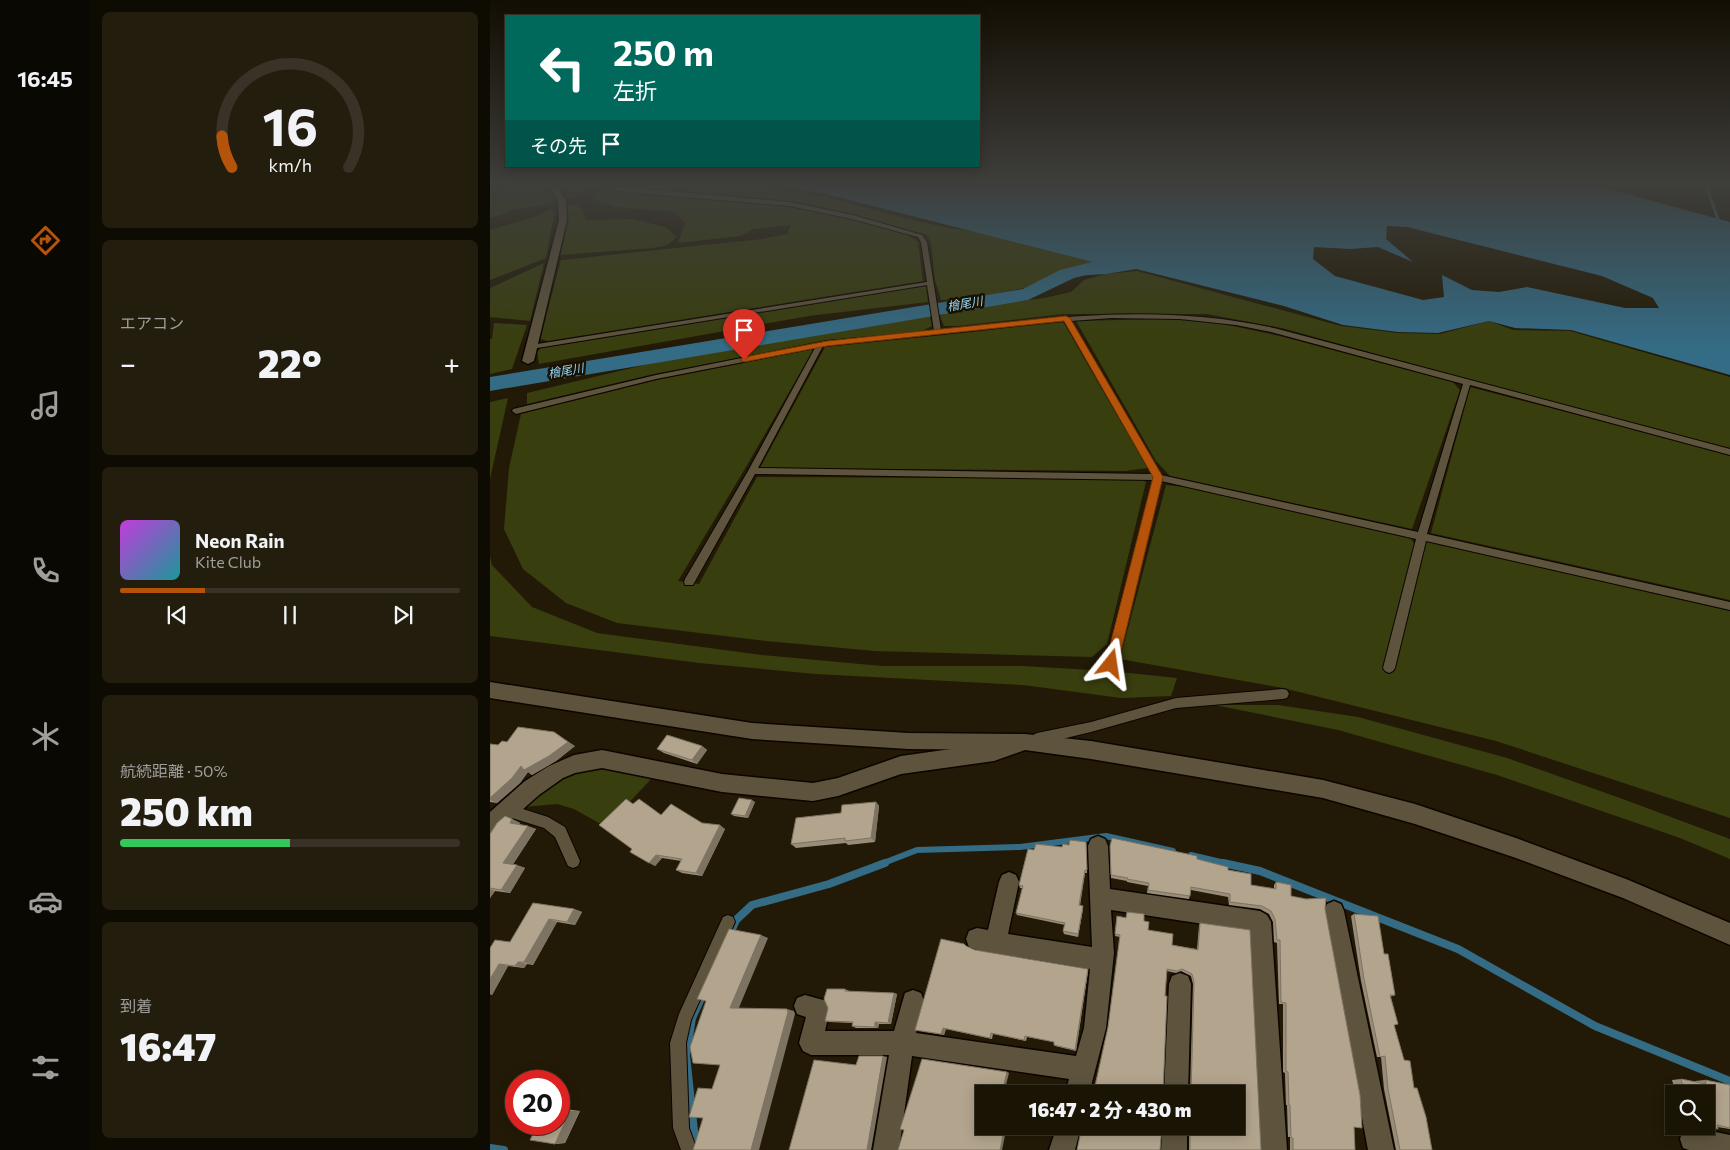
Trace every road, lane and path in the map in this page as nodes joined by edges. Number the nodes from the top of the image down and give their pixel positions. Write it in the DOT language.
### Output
graph roads {
  1 [pos="558,239"];
  2 [pos="922,239"];
  3 [pos="931,287"];
  4 [pos="1066,318"];
  5 [pos="937,329"];
  6 [pos="820,345"];
  7 [pos="531,348"];
  8 [pos="528,361"];
  9 [pos="1467,383"];
  10 [pos="516,411"];
  11 [pos="1730,452"];
  12 [pos="752,471"];
  13 [pos="1158,477"];
  14 [pos="1422,536"];
  15 [pos="689,582"];
  16 [pos="1730,606"];
  17 [pos="1111,664"];
  18 [pos="1389,668"];
  19 [pos="490,690"];
  20 [pos="1283,694"];
  21 [pos="1025,742"];
  22 [pos="496,819"];
  23 [pos="1098,846"];
  24 [pos="573,861"];
  25 [pos="1009,882"];
  26 [pos="1101,898"];
  27 [pos="1334,911"];
  28 [pos="728,922"];
  29 [pos="1730,934"];
  30 [pos="1102,960"];
  31 [pos="1180,984"];
  32 [pos="913,1001"];
  33 [pos="806,1006"];
  34 [pos="902,1043"];
  35 [pos="1084,1069"];
  36 [pos="1080,1085"];
  37 [pos="1176,1085"];
  38 [pos="1066,1135"];
  39 [pos="1175,1135"];
  40 [pos="1692,1139"];
  41 [pos="1730,1147"];
  42 [pos="689,1150"];
  43 [pos="886,1150"];
  44 [pos="1062,1150"];
  45 [pos="1174,1150"];
  46 [pos="1274,1150"];
  47 [pos="1381,1150"];
  1 -- 7 [label="street"];
  2 -- 3 [label="lane"];
  3 -- 5 [label="lane"];
  3 -- 7 [label="lane"];
  4 -- 5 [label="lane"];
  4 -- 9 [label="lane"];
  4 -- 13 [label="lane"];
  5 -- 6 [label="lane"];
  6 -- 10 [label="lane"];
  6 -- 12 [label="lane"];
  7 -- 8 [label="street"];
  9 -- 11 [label="lane"];
  9 -- 14 [label="lane"];
  12 -- 13 [label="lane"];
  12 -- 15 [label="lane"];
  13 -- 14 [label="lane"];
  13 -- 17 [label="lane"];
  14 -- 16 [label="lane"];
  14 -- 18 [label="lane"];
  19 -- 21 [label="street"];
  20 -- 21 [label="lane"];
  21 -- 22 [label="street"];
  21 -- 29 [label="street"];
  22 -- 24 [label="lane"];
  23 -- 26 [label="street"];
  25 -- 30 [label="street"];
  26 -- 30 [label="street"];
  26 -- 46 [label="street"];
  27 -- 47 [label="street"];
  28 -- 42 [label="lane"];
  30 -- 35 [label="street"];
  31 -- 37 [label="street"];
  32 -- 34 [label="street"];
  33 -- 34 [label="street"];
  34 -- 35 [label="street"];
  34 -- 43 [label="street"];
  35 -- 36 [label="street"];
  38 -- 44 [label="street"];
  39 -- 45 [label="street"];
  40 -- 41 [label="street"];
}
